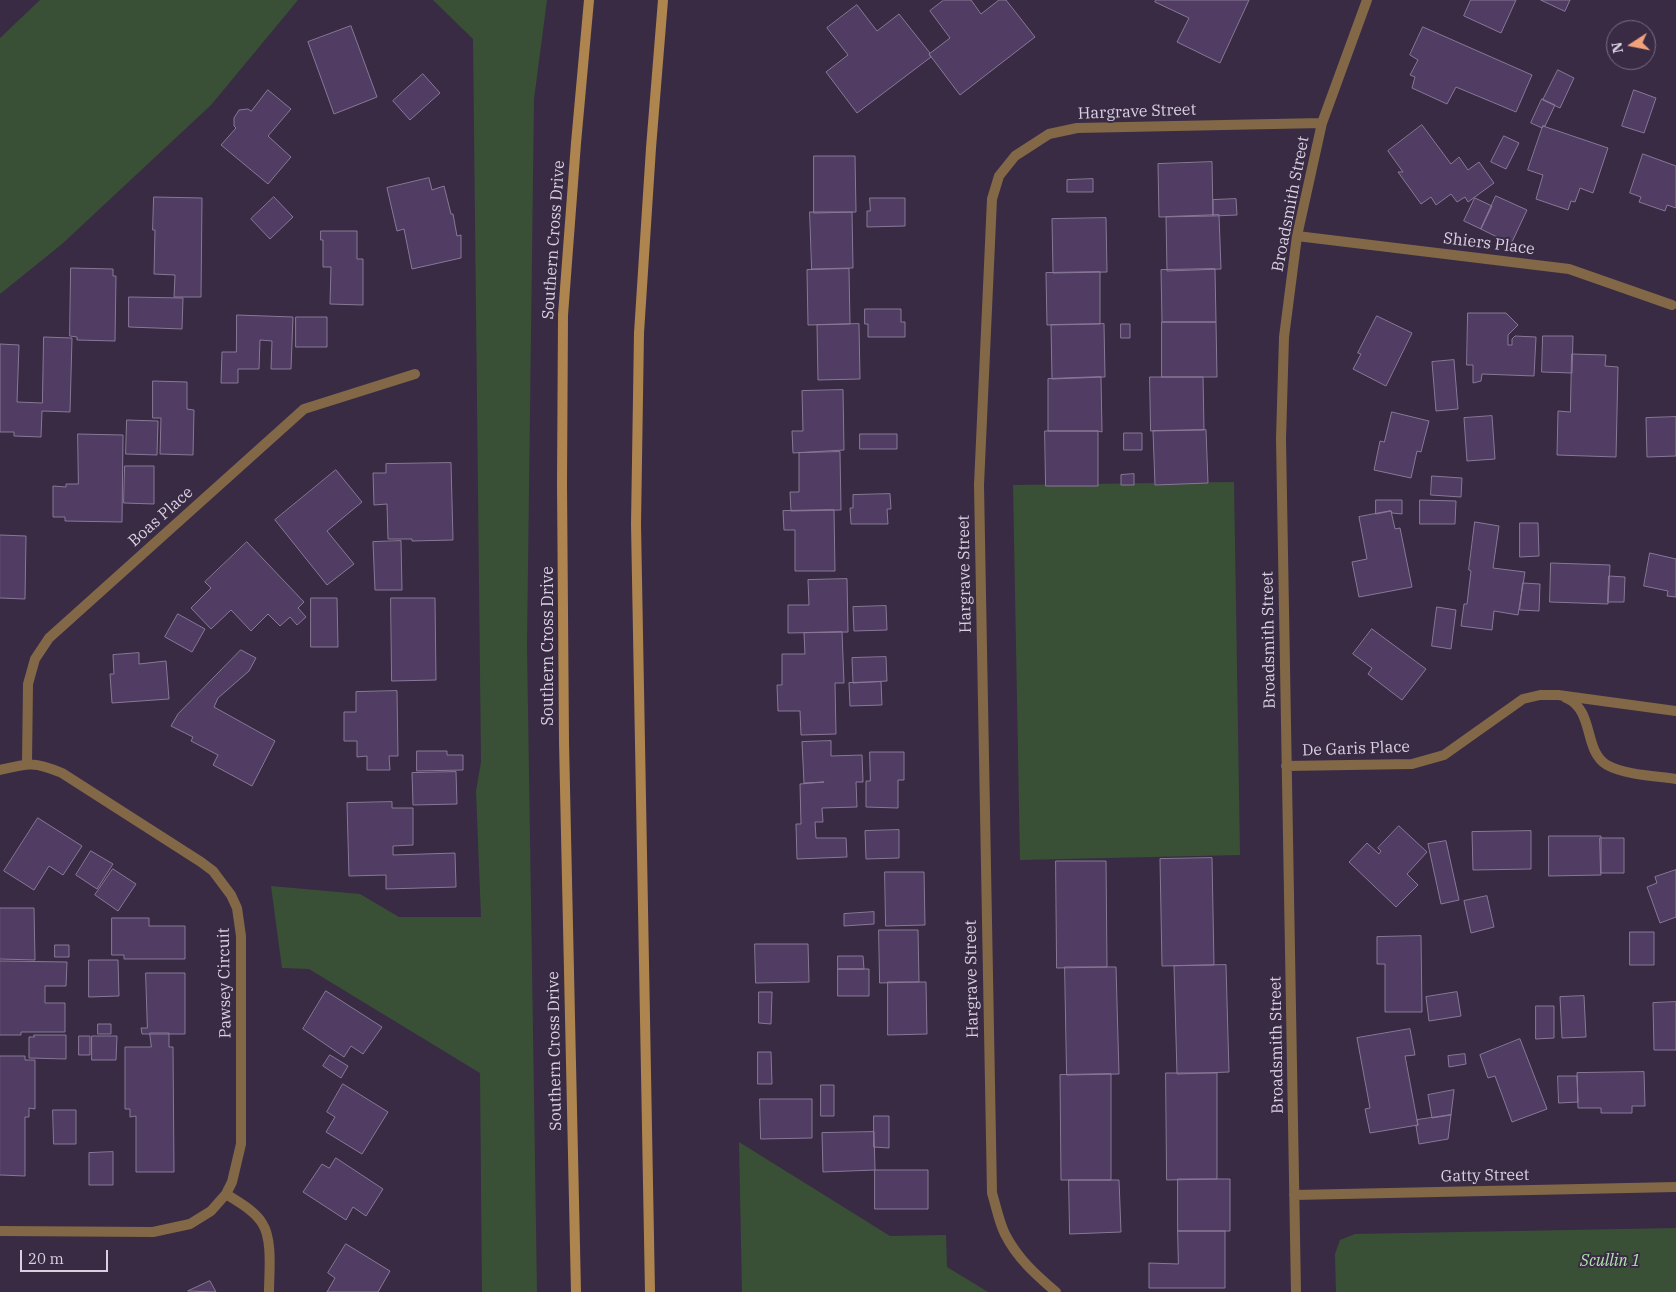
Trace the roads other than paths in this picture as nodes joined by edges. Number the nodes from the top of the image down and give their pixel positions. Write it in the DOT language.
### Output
graph roads {
  1 [pos="590,0"];
  2 [pos="663,0"];
  3 [pos="1367,0"];
  4 [pos="1322,123"];
  5 [pos="1297,236"];
  6 [pos="1672,305"];
  7 [pos="415,374"];
  8 [pos="1558,695"];
  9 [pos="1676,711"];
  10 [pos="27,763"];
  11 [pos="1286,766"];
  12 [pos="0,770"];
  13 [pos="1676,778"];
  14 [pos="1676,1187"];
  15 [pos="226,1194"];
  16 [pos="1294,1195"];
  17 [pos="0,1231"];
  18 [pos="269,1292"];
  19 [pos="576,1292"];
  20 [pos="650,1292"];
  21 [pos="1056,1292"];
  22 [pos="1296,1292"];
  1 -- 19 [label="main road, Southern Cross Drive"];
  2 -- 20 [label="main road"];
  3 -- 4 [label="street, Broadsmith Street"];
  4 -- 5 [label="street, Broadsmith Street"];
  4 -- 21 [label="street, Hargrave Street"];
  5 -- 6 [label="street, Shiers Place"];
  5 -- 11 [label="street, Broadsmith Street"];
  7 -- 10 [label="street, Boas Place"];
  8 -- 9 [label="street, De Garis Place"];
  8 -- 11 [label="street, De Garis Place"];
  8 -- 13 [label="street"];
  10 -- 12 [label="street, Pawsey Circuit"];
  10 -- 15 [label="street, Pawsey Circuit"];
  11 -- 16 [label="street, Broadsmith Street"];
  14 -- 16 [label="street, Gatty Street"];
  15 -- 17 [label="street, Pawsey Circuit"];
  15 -- 18 [label="street"];
  16 -- 22 [label="street, Broadsmith Street"];
}
